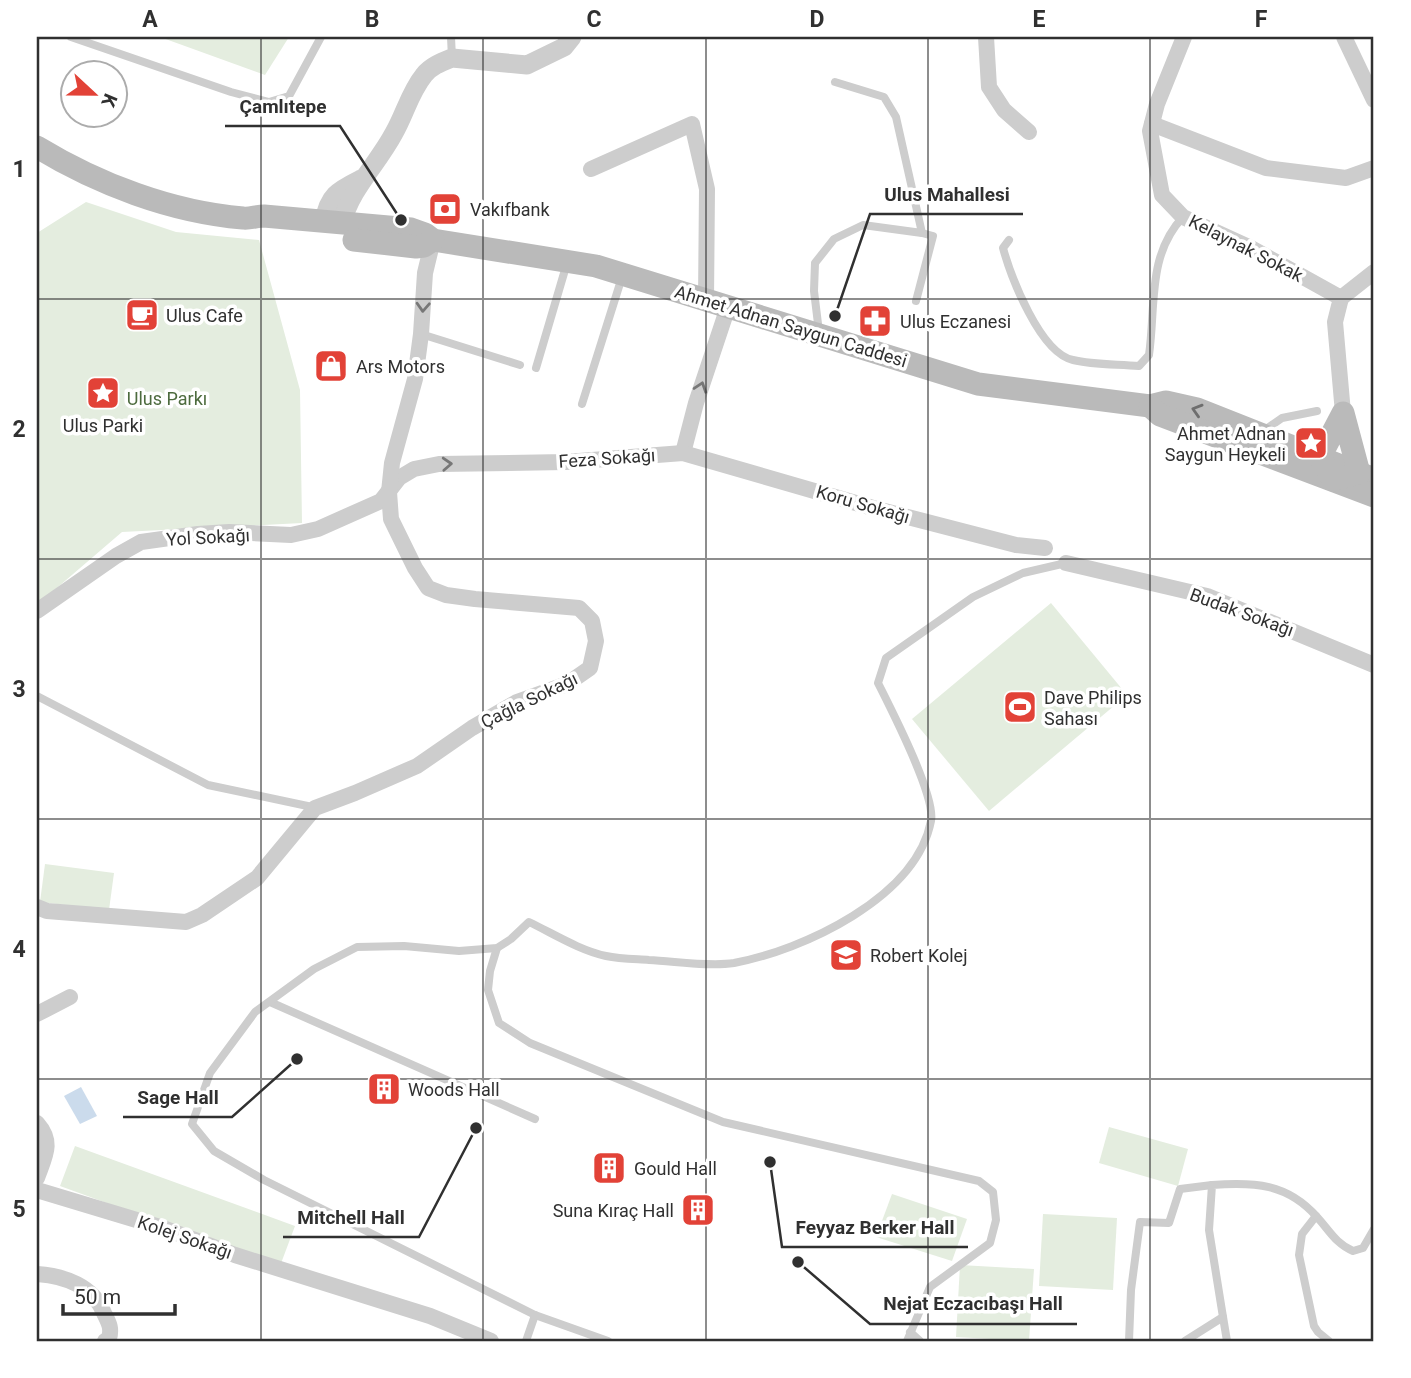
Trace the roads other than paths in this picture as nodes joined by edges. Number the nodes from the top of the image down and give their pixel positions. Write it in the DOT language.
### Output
graph roads {
  1 [pos="71,37"];
  2 [pos="321,37"];
  3 [pos="451,37"];
  4 [pos="572,37"];
  5 [pos="986,37"];
  6 [pos="1184,37"];
  7 [pos="1344,37"];
  8 [pos="452,58"];
  9 [pos="835,82"];
  10 [pos="1374,100"];
  11 [pos="1152,124"];
  12 [pos="1029,132"];
  13 [pos="37,148"];
  14 [pos="1374,168"];
  15 [pos="591,169"];
  16 [pos="361,179"];
  17 [pos="335,194"];
  18 [pos="1183,217"];
  19 [pos="246,219"];
  20 [pos="296,219"];
  21 [pos="333,230"];
  22 [pos="922,233"];
  23 [pos="433,240"];
  24 [pos="1009,240"];
  25 [pos="567,263"];
  26 [pos="1374,272"];
  27 [pos="622,274"];
  28 [pos="1341,298"];
  29 [pos="706,300"];
  30 [pos="916,301"];
  31 [pos="728,307"];
  32 [pos="421,334"];
  33 [pos="819,335"];
  34 [pos="520,365"];
  35 [pos="536,368"];
  36 [pos="582,404"];
  37 [pos="1150,406"];
  38 [pos="1317,411"];
  39 [pos="1343,413"];
  40 [pos="1260,434"];
  41 [pos="683,453"];
  42 [pos="1320,457"];
  43 [pos="1366,476"];
  44 [pos="1333,480"];
  45 [pos="389,492"];
  46 [pos="1374,496"];
  47 [pos="1045,548"];
  48 [pos="1066,563"];
  49 [pos="37,611"];
  50 [pos="1374,665"];
  51 [pos="37,696"];
  52 [pos="317,808"];
  53 [pos="37,907"];
  54 [pos="497,947"];
  55 [pos="70,996"];
  56 [pos="270,1002"];
  57 [pos="37,1014"];
  58 [pos="535,1119"];
  59 [pos="37,1123"];
  60 [pos="38,1172"];
  61 [pos="1212,1185"];
  62 [pos="37,1190"];
  63 [pos="1316,1216"];
  64 [pos="1374,1230"];
  65 [pos="37,1274"];
  66 [pos="535,1315"];
  67 [pos="1223,1317"];
  68 [pos="909,1337"];
  69 [pos="527,1339"];
  70 [pos="105,1341"];
  71 [pos="491,1341"];
  72 [pos="608,1341"];
  73 [pos="920,1341"];
  74 [pos="1129,1341"];
  75 [pos="1185,1341"];
  76 [pos="1227,1341"];
  77 [pos="1329,1341"];
  1 -- 2 [label="lane"];
  3 -- 8 [label="lane"];
  4 -- 8 [label="street"];
  5 -- 12 [label="street"];
  6 -- 11 [label="street, Kelaynak Sokak"];
  7 -- 10 [label="street"];
  8 -- 16 [label="street"];
  9 -- 22 [label="lane"];
  11 -- 14 [label="street"];
  11 -- 18 [label="street, Kelaynak Sokak"];
  13 -- 19 [label="main road, Ahmet Adnan Saygun Caddesi"];
  15 -- 29 [label="street"];
  16 -- 17 [label="street"];
  16 -- 21 [label="street"];
  17 -- 20 [label="street"];
  17 -- 21 [label="street"];
  18 -- 24 [label="lane"];
  18 -- 28 [label="street, Kelaynak Sokak"];
  19 -- 20 [label="main road, Ahmet Adnan Saygun Caddesi"];
  19 -- 21 [label="main road, Ahmet Adnan Saygun Caddesi"];
  20 -- 21 [label="main road, Ahmet Adnan Saygun Caddesi"];
  21 -- 23 [label="main road, Ahmet Adnan Saygun Caddesi"];
  22 -- 30 [label="lane"];
  22 -- 33 [label="lane"];
  23 -- 25 [label="main road, Ahmet Adnan Saygun Caddesi"];
  23 -- 32 [label="street, Çağla Sokağı, one-way"];
  25 -- 27 [label="main road, Ahmet Adnan Saygun Caddesi"];
  25 -- 35 [label="lane"];
  26 -- 28 [label="street"];
  27 -- 29 [label="main road, Ahmet Adnan Saygun Caddesi"];
  27 -- 36 [label="lane"];
  28 -- 39 [label="street"];
  29 -- 31 [label="main road, Ahmet Adnan Saygun Caddesi"];
  31 -- 33 [label="main road, Ahmet Adnan Saygun Caddesi"];
  41 -- 31 [label="street, one-way"];
  32 -- 34 [label="lane"];
  32 -- 45 [label="street, Çağla Sokağı"];
  33 -- 37 [label="main road, Ahmet Adnan Saygun Caddesi"];
  40 -- 37 [label="main road, Ahmet Adnan Saygun Caddesi, one-way"];
  37 -- 44 [label="main road, Ahmet Adnan Saygun Caddesi"];
  38 -- 40 [label="lane"];
  39 -- 42 [label="main road"];
  39 -- 43 [label="main road"];
  40 -- 42 [label="main road, Ahmet Adnan Saygun Caddesi"];
  45 -- 41 [label="street, Feza Sokağı, one-way"];
  41 -- 47 [label="street, Koru Sokağı"];
  42 -- 43 [label="main road, Ahmet Adnan Saygun Caddesi"];
  42 -- 44 [label="main road"];
  43 -- 44 [label="main road"];
  44 -- 46 [label="main road, Ahmet Adnan Saygun Caddesi"];
  45 -- 49 [label="street, Yol Sokağı"];
  45 -- 52 [label="street, Çağla Sokağı"];
  48 -- 50 [label="street, Budak Sokağı"];
  48 -- 54 [label="lane"];
  51 -- 52 [label="lane"];
  52 -- 53 [label="street, Çağla Sokağı"];
  54 -- 56 [label="lane"];
  54 -- 68 [label="lane"];
  55 -- 57 [label="street"];
  56 -- 58 [label="lane"];
  56 -- 66 [label="lane"];
  59 -- 60 [label="street"];
  61 -- 63 [label="lane"];
  61 -- 67 [label="lane"];
  61 -- 74 [label="lane"];
  62 -- 71 [label="street, Kolej Sokağı"];
  63 -- 64 [label="lane"];
  63 -- 77 [label="lane"];
  65 -- 70 [label="street"];
  66 -- 69 [label="lane"];
  66 -- 72 [label="lane"];
  67 -- 75 [label="lane"];
  67 -- 76 [label="lane"];
  68 -- 73 [label="lane"];
}
